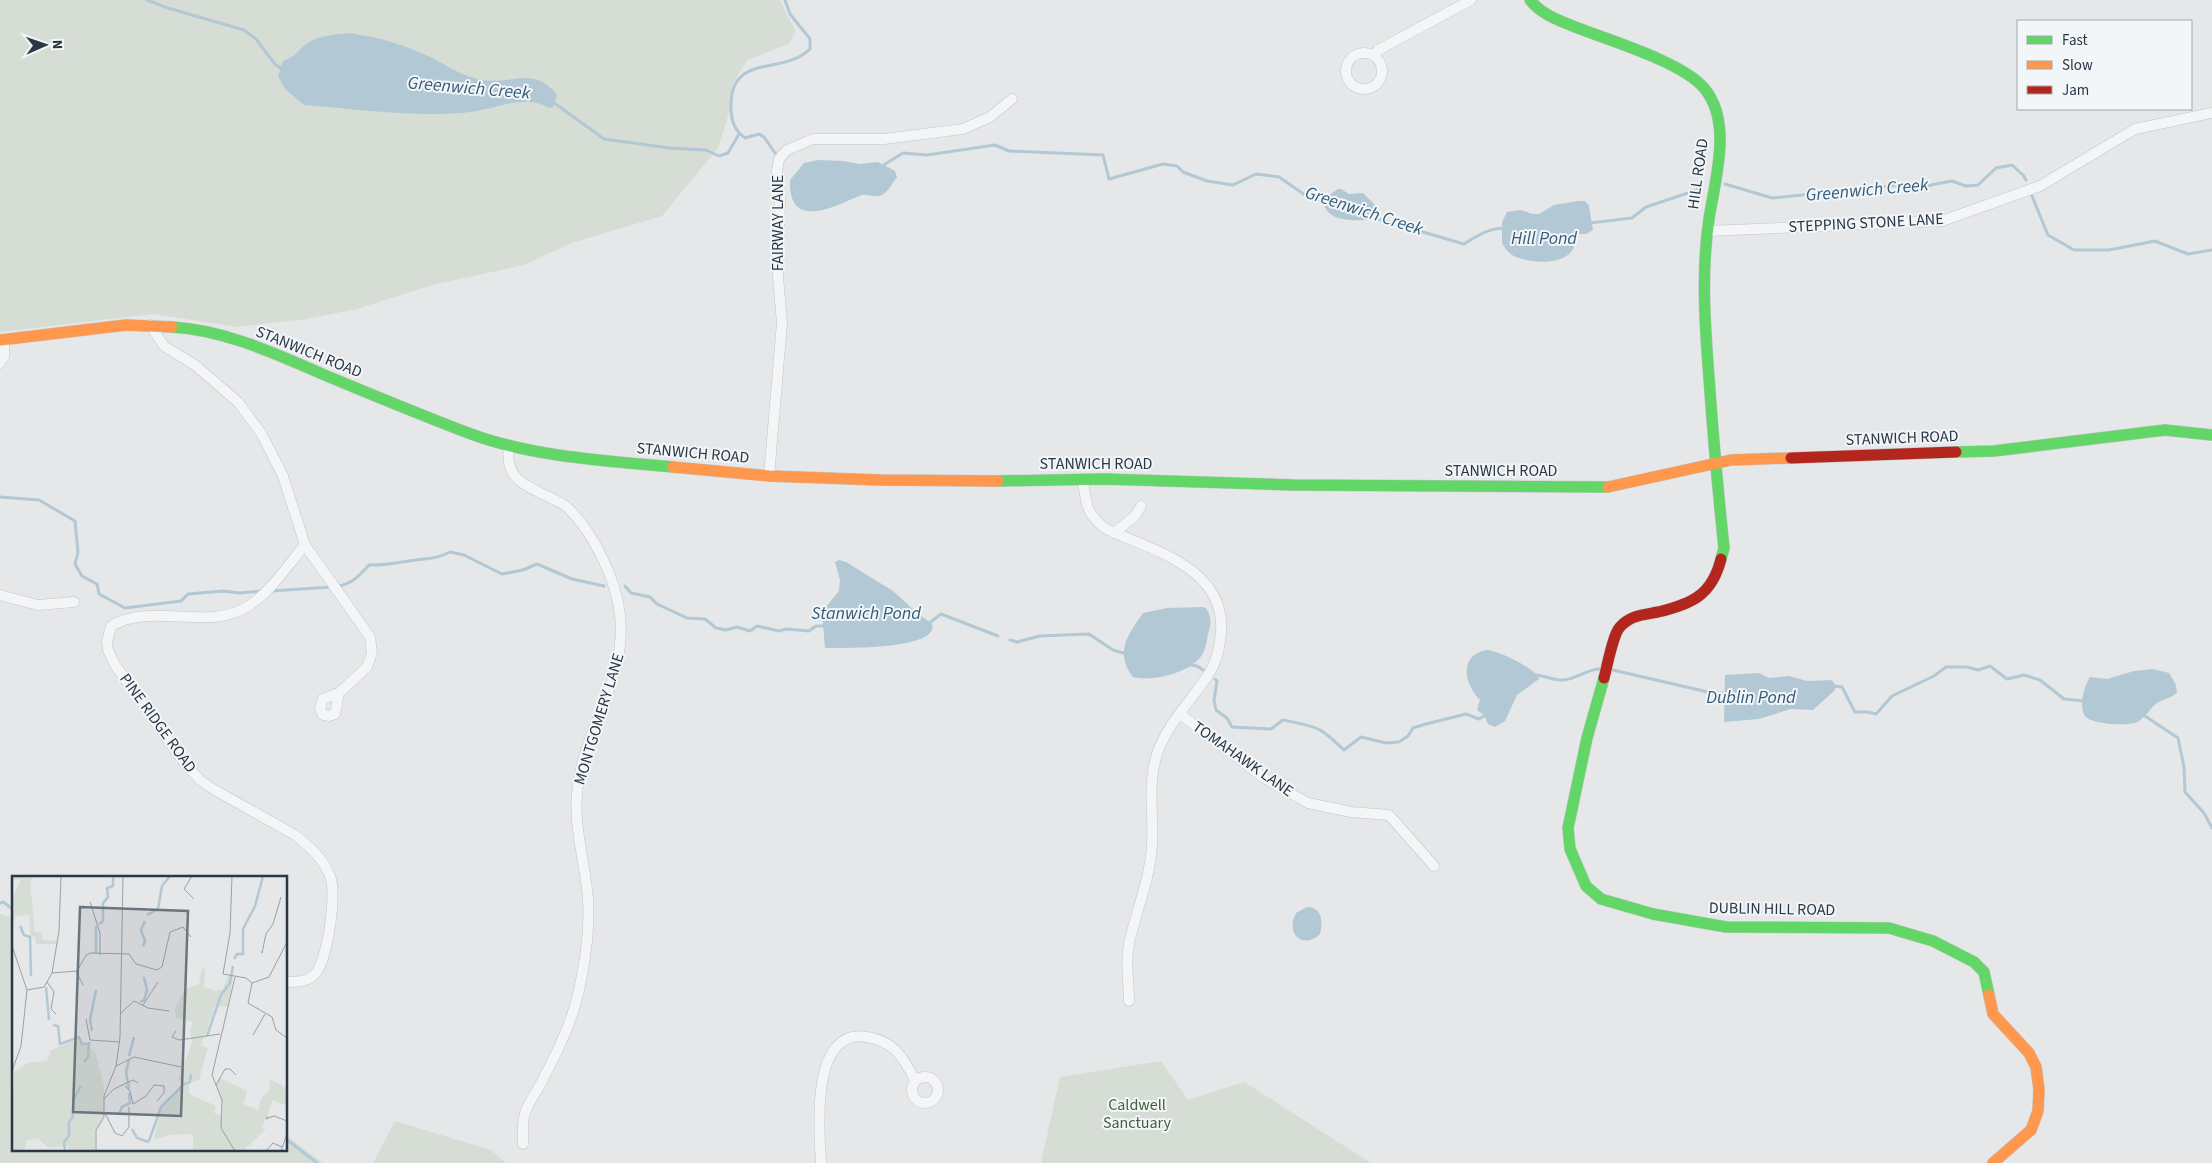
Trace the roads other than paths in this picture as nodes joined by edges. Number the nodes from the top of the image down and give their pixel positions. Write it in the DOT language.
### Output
graph roads {
  1 [pos="1471,0"];
  2 [pos="1530,0"];
  3 [pos="1374,56"];
  4 [pos="1012,99"];
  5 [pos="2212,113"];
  6 [pos="1707,231"];
  7 [pos="150,325"];
  8 [pos="2,340"];
  9 [pos="0,363"];
  10 [pos="2212,435"];
  11 [pos="509,447"];
  12 [pos="1714,465"];
  13 [pos="769,476"];
  14 [pos="1083,479"];
  15 [pos="1141,506"];
  16 [pos="1114,533"];
  17 [pos="305,545"];
  18 [pos="0,594"];
  19 [pos="74,602"];
  20 [pos="339,694"];
  21 [pos="1180,714"];
  22 [pos="1434,866"];
  23 [pos="288,982"];
  24 [pos="1129,1001"];
  25 [pos="915,1080"];
  26 [pos="523,1144"];
  27 [pos="820,1163"];
  28 [pos="1993,1163"];
  1 -- 3 [label="street"];
  2 -- 6 [label="street, HILL ROAD"];
  4 -- 13 [label="street, FAIRWAY LANE"];
  5 -- 6 [label="street, STEPPING STONE LANE"];
  6 -- 12 [label="street, HILL ROAD"];
  7 -- 8 [label="street, STANWICH ROAD"];
  7 -- 11 [label="street, STANWICH ROAD"];
  7 -- 17 [label="street"];
  8 -- 9 [label="street"];
  10 -- 12 [label="street, STANWICH ROAD"];
  11 -- 13 [label="street, STANWICH ROAD"];
  11 -- 26 [label="street, MONTGOMERY LANE"];
  12 -- 14 [label="street, STANWICH ROAD"];
  12 -- 28 [label="street, DUBLIN HILL ROAD"];
  13 -- 14 [label="street, STANWICH ROAD"];
  14 -- 16 [label="street"];
  15 -- 16 [label="street"];
  16 -- 21 [label="street"];
  17 -- 20 [label="street"];
  17 -- 23 [label="street, PINE RIDGE ROAD"];
  18 -- 19 [label="street"];
  21 -- 22 [label="street, TOMAHAWK LANE"];
  21 -- 24 [label="street"];
  25 -- 27 [label="street"];
}
